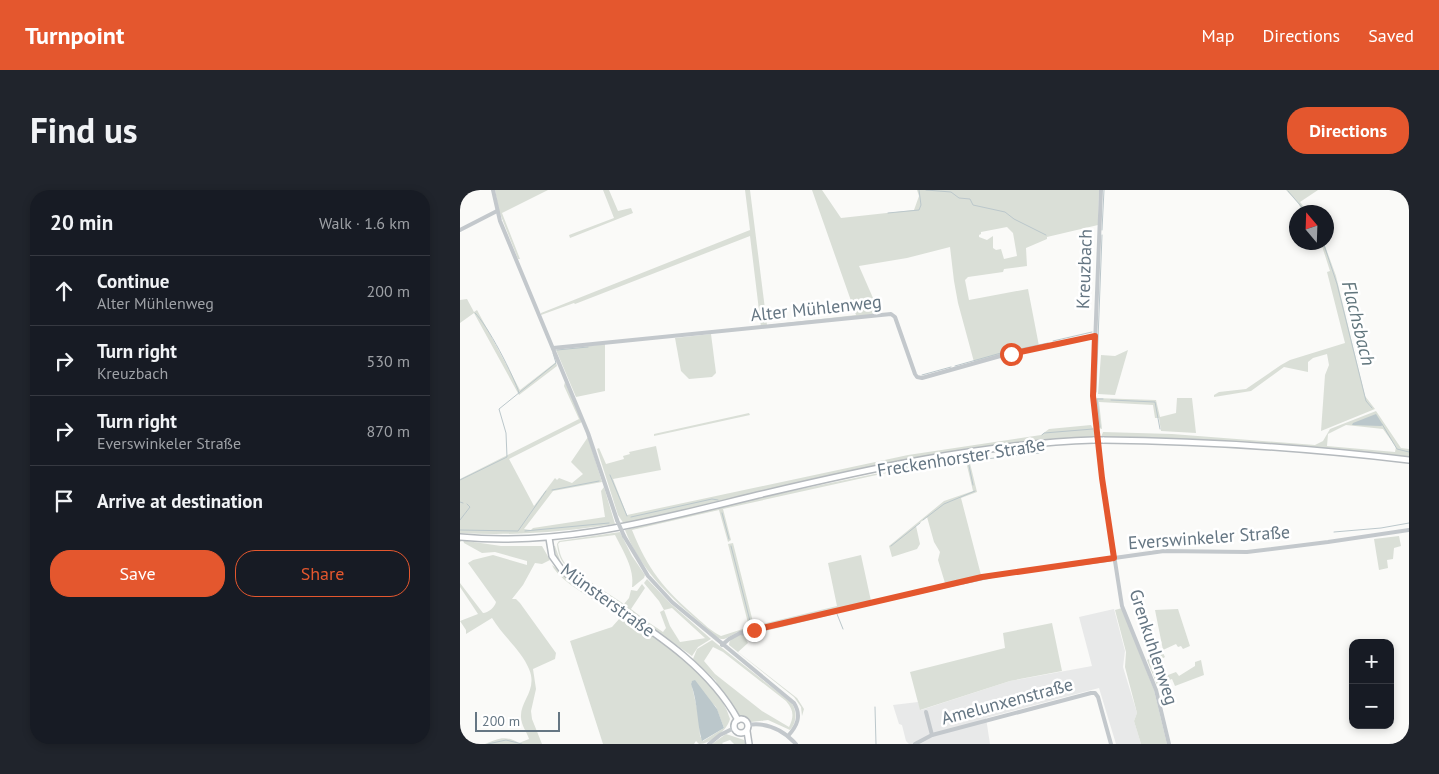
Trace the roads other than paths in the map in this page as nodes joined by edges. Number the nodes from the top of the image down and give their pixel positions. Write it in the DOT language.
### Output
graph roads {
  1 [pos="493,190"];
  2 [pos="1101,190"];
  3 [pos="497,212"];
  4 [pos="460,230"];
  5 [pos="1095,336"];
  6 [pos="553,348"];
  7 [pos="1409,460"];
  8 [pos="1409,530"];
  9 [pos="460,537"];
  10 [pos="549,538"];
  11 [pos="1114,558"];
  12 [pos="722,645"];
  13 [pos="926,712"];
  14 [pos="738,720"];
  15 [pos="734,728"];
  16 [pos="745,730"];
  17 [pos="932,735"];
  18 [pos="788,736"];
  19 [pos="709,744"];
  20 [pos="749,744"];
  21 [pos="796,744"];
  22 [pos="915,744"];
  23 [pos="1111,744"];
  24 [pos="1169,744"];
  1 -- 3 [label="street"];
  2 -- 5 [label="street, Kreuzbach"];
  3 -- 4 [label="street"];
  3 -- 6 [label="street"];
  5 -- 6 [label="street, Alter Mühlenweg"];
  5 -- 11 [label="street, Kreuzbach"];
  6 -- 12 [label="street, bridge"];
  7 -- 10 [label="main road, Freckenhorster Straße, bridge"];
  8 -- 11 [label="street, Everswinkeler Straße"];
  9 -- 10 [label="main road"];
  10 -- 14 [label="main road, Münsterstraße"];
  11 -- 12 [label="street, Everswinkeler Straße"];
  11 -- 24 [label="street, Grenkuhlenweg"];
  12 -- 18 [label="street"];
  13 -- 17 [label="street, Amelunxenstraße"];
  14 -- 15 [label="main road"];
  14 -- 16 [label="main road"];
  15 -- 16 [label="main road"];
  15 -- 19 [label="street"];
  16 -- 18 [label="street"];
  16 -- 20 [label="main road"];
  17 -- 22 [label="street, Amelunxenstraße"];
  17 -- 23 [label="street, Amelunxenstraße"];
  18 -- 21 [label="street"];
}
